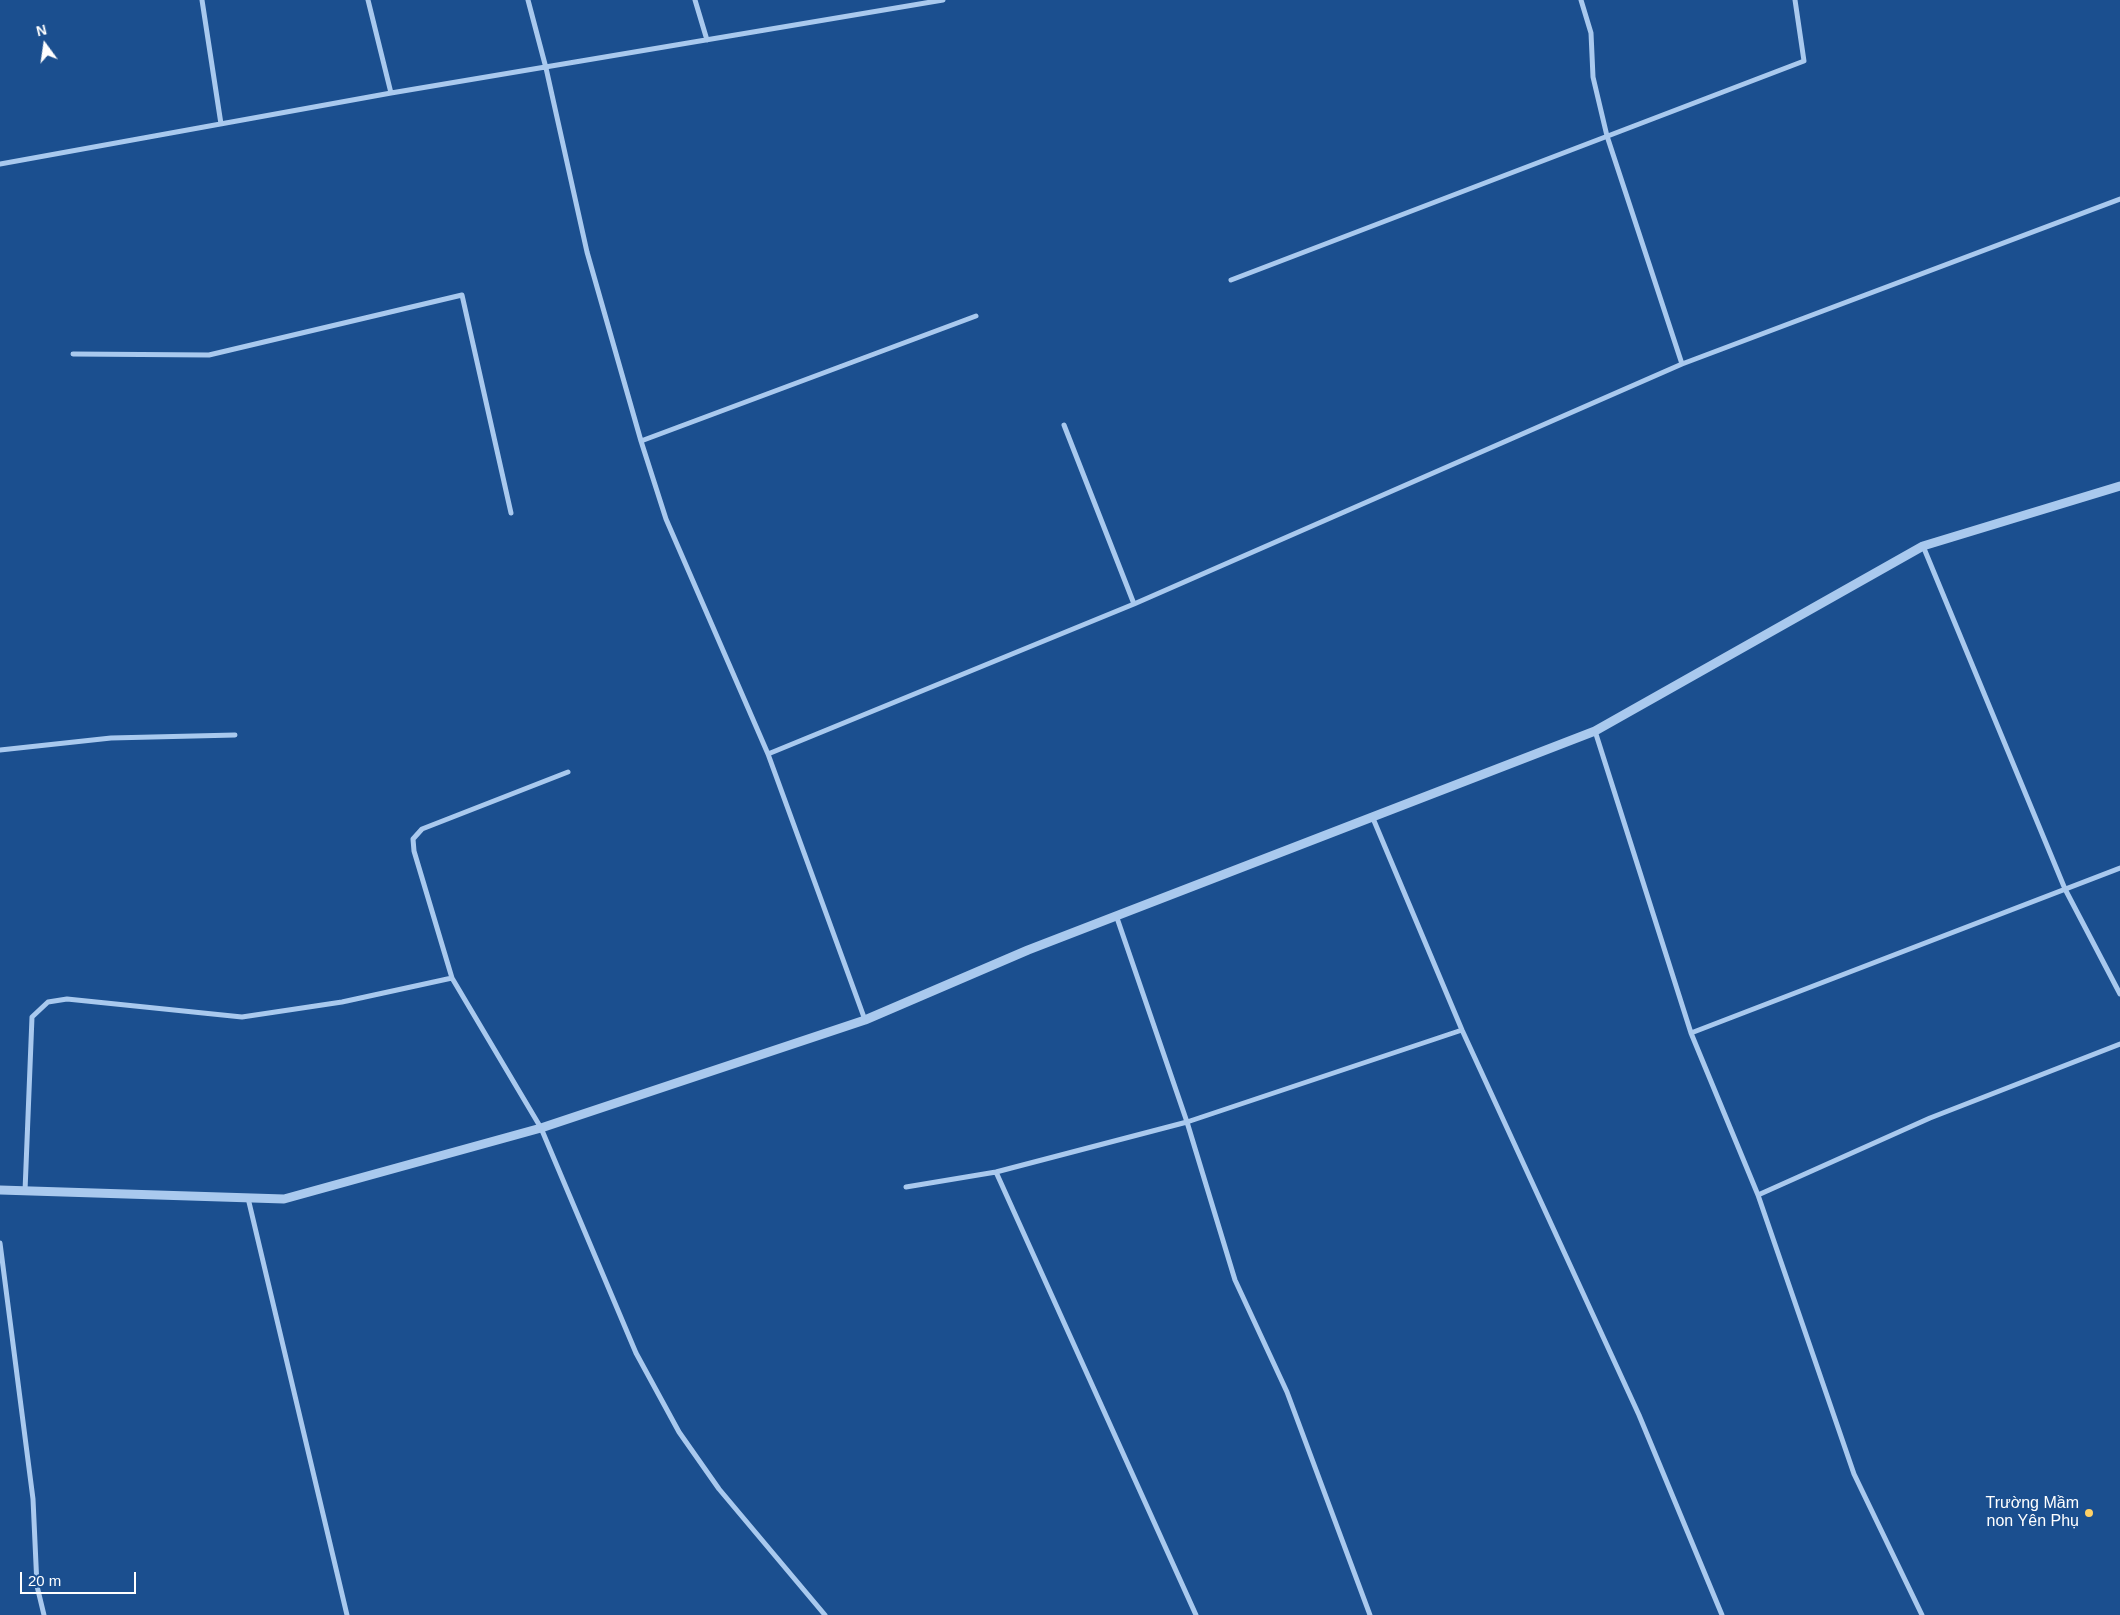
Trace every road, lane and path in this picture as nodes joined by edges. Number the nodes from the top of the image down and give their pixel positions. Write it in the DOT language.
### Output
graph roads {
  1 [pos="202,0"];
  2 [pos="368,0"];
  3 [pos="528,0"];
  4 [pos="695,0"];
  5 [pos="943,0"];
  6 [pos="1582,0"];
  7 [pos="1795,0"];
  8 [pos="707,40"];
  9 [pos="546,68"];
  10 [pos="390,93"];
  11 [pos="221,124"];
  12 [pos="1607,136"];
  13 [pos="0,164"];
  14 [pos="2120,199"];
  15 [pos="1231,280"];
  16 [pos="976,316"];
  17 [pos="73,354"];
  18 [pos="1682,364"];
  19 [pos="1064,425"];
  20 [pos="641,441"];
  21 [pos="2120,486"];
  22 [pos="511,513"];
  23 [pos="1923,546"];
  24 [pos="1134,604"];
  25 [pos="1595,731"];
  26 [pos="235,735"];
  27 [pos="0,750"];
  28 [pos="768,754"];
  29 [pos="568,772"];
  30 [pos="1372,816"];
  31 [pos="2120,868"];
  32 [pos="2065,889"];
  33 [pos="1116,915"];
  34 [pos="452,978"];
  35 [pos="2120,994"];
  36 [pos="865,1020"];
  37 [pos="1462,1030"];
  38 [pos="1691,1034"];
  39 [pos="2120,1044"];
  40 [pos="1187,1122"];
  41 [pos="541,1128"];
  42 [pos="996,1172"];
  43 [pos="906,1187"];
  44 [pos="0,1190"];
  45 [pos="25,1191"];
  46 [pos="1758,1195"];
  47 [pos="248,1198"];
  48 [pos="0,1243"];
  49 [pos="44,1615"];
  50 [pos="347,1615"];
  51 [pos="825,1615"];
  52 [pos="1196,1615"];
  53 [pos="1370,1615"];
  54 [pos="1722,1615"];
  55 [pos="1922,1615"];
  1 -- 11 [label="street"];
  2 -- 10 [label="street"];
  3 -- 9 [label="street"];
  4 -- 8 [label="street"];
  5 -- 8 [label="street"];
  6 -- 12 [label="street"];
  7 -- 12 [label="street"];
  8 -- 9 [label="street"];
  9 -- 10 [label="street"];
  9 -- 20 [label="street"];
  10 -- 11 [label="street"];
  11 -- 13 [label="street"];
  12 -- 15 [label="street"];
  12 -- 18 [label="street"];
  14 -- 18 [label="street"];
  16 -- 20 [label="street"];
  17 -- 22 [label="street"];
  18 -- 24 [label="street"];
  19 -- 24 [label="street"];
  20 -- 28 [label="street"];
  21 -- 23 [label="street"];
  23 -- 25 [label="street"];
  23 -- 32 [label="street"];
  24 -- 28 [label="street"];
  25 -- 30 [label="street"];
  25 -- 38 [label="street"];
  26 -- 27 [label="street"];
  28 -- 36 [label="street"];
  29 -- 34 [label="street"];
  30 -- 33 [label="street"];
  30 -- 37 [label="street"];
  31 -- 32 [label="street"];
  32 -- 35 [label="street"];
  32 -- 38 [label="street"];
  33 -- 36 [label="street"];
  33 -- 40 [label="street"];
  34 -- 41 [label="street"];
  34 -- 45 [label="street"];
  36 -- 41 [label="street"];
  37 -- 40 [label="street"];
  37 -- 54 [label="street"];
  38 -- 46 [label="street"];
  39 -- 46 [label="street"];
  40 -- 42 [label="street"];
  40 -- 53 [label="street"];
  41 -- 47 [label="street"];
  41 -- 51 [label="street"];
  42 -- 43 [label="street"];
  42 -- 52 [label="street"];
  44 -- 45 [label="street"];
  45 -- 47 [label="street"];
  46 -- 55 [label="street"];
  47 -- 50 [label="street"];
  48 -- 49 [label="street"];
}
